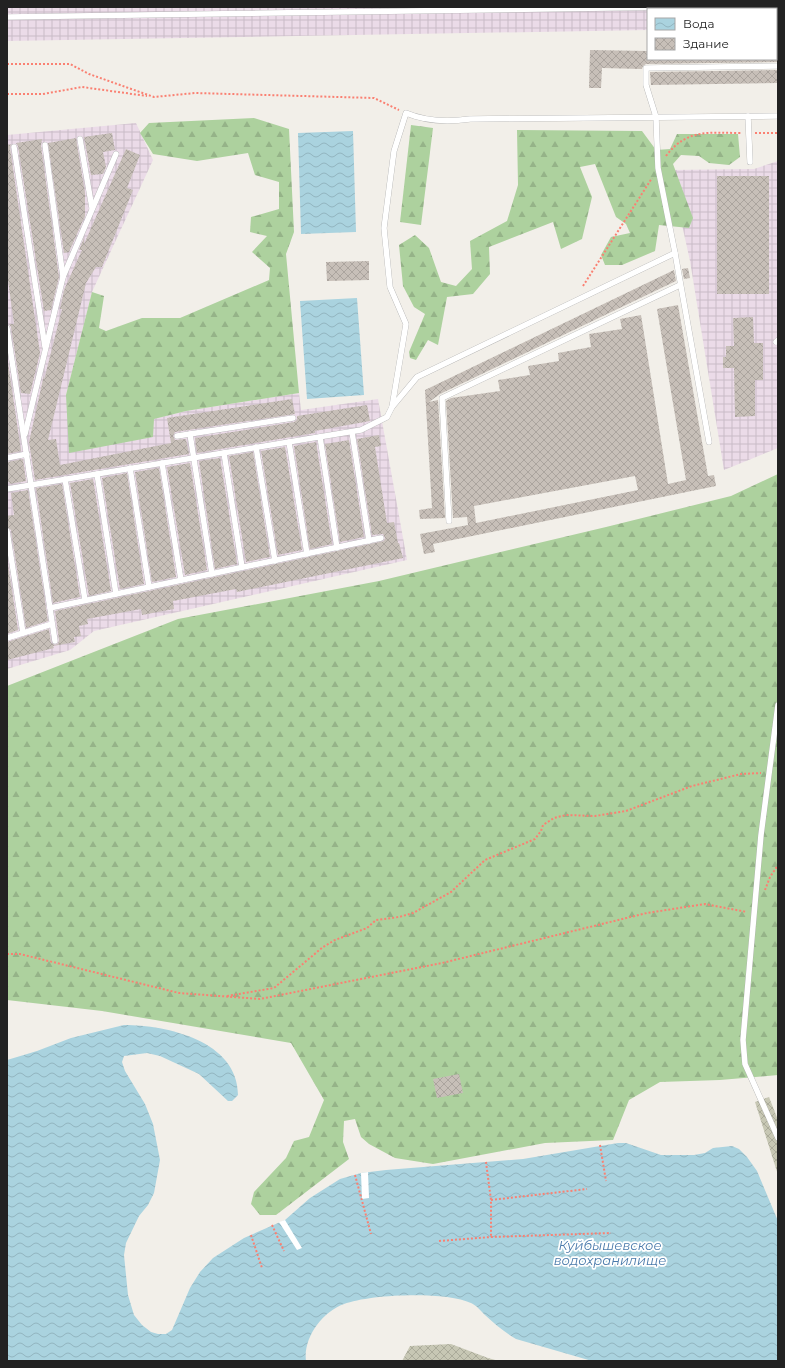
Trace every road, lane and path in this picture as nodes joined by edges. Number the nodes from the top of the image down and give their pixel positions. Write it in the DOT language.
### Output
graph roads {
  1 [pos="677,7"];
  2 [pos="583,8"];
  3 [pos="7,17"];
  4 [pos="7,64"];
  5 [pos="778,66"];
  6 [pos="7,94"];
  7 [pos="154,97"];
  8 [pos="406,113"];
  9 [pos="748,116"];
  10 [pos="778,116"];
  11 [pos="656,117"];
  12 [pos="80,139"];
  13 [pos="45,145"];
  14 [pos="14,147"];
  15 [pos="116,154"];
  16 [pos="750,162"];
  17 [pos="93,208"];
  18 [pos="675,253"];
  19 [pos="63,278"];
  20 [pos="680,285"];
  21 [pos="7,328"];
  22 [pos="46,349"];
  23 [pos="392,407"];
  24 [pos="293,418"];
  25 [pos="352,432"];
  26 [pos="190,434"];
  27 [pos="24,436"];
  28 [pos="177,436"];
  29 [pos="320,437"];
  30 [pos="289,442"];
  31 [pos="709,442"];
  32 [pos="256,448"];
  33 [pos="224,453"];
  34 [pos="27,454"];
  35 [pos="7,458"];
  36 [pos="194,458"];
  37 [pos="162,463"];
  38 [pos="130,468"];
  39 [pos="97,474"];
  40 [pos="65,479"];
  41 [pos="32,485"];
  42 [pos="7,489"];
  43 [pos="449,522"];
  44 [pos="7,531"];
  45 [pos="381,538"];
  46 [pos="369,541"];
  47 [pos="337,548"];
  48 [pos="307,554"];
  49 [pos="275,560"];
  50 [pos="242,567"];
  51 [pos="212,574"];
  52 [pos="181,580"];
  53 [pos="149,587"];
  54 [pos="116,594"];
  55 [pos="85,600"];
  56 [pos="50,608"];
  57 [pos="52,624"];
  58 [pos="23,633"];
  59 [pos="7,638"];
  60 [pos="55,641"];
  61 [pos="778,705"];
  62 [pos="769,772"];
  63 [pos="778,865"];
  64 [pos="764,892"];
  65 [pos="753,913"];
  66 [pos="7,954"];
  67 [pos="223,997"];
  68 [pos="778,1138"];
  69 [pos="600,1145"];
  70 [pos="486,1162"];
  71 [pos="355,1175"];
  72 [pos="606,1181"];
  73 [pos="587,1189"];
  74 [pos="491,1200"];
  75 [pos="272,1225"];
  76 [pos="611,1233"];
  77 [pos="371,1234"];
  78 [pos="251,1235"];
  79 [pos="491,1237"];
  80 [pos="439,1241"];
  81 [pos="284,1251"];
  82 [pos="262,1268"];
  1 -- 2 [label="lane"];
  2 -- 3 [label="lane"];
  4 -- 7 [label="path"];
  5 -- 11 [label="lane"];
  6 -- 7 [label="path"];
  7 -- 8 [label="path"];
  8 -- 11 [label="lane"];
  8 -- 23 [label="lane"];
  9 -- 10 [label="lane"];
  9 -- 11 [label="lane"];
  9 -- 16 [label="lane"];
  11 -- 18 [label="lane"];
  12 -- 17 [label="lane"];
  13 -- 19 [label="lane"];
  14 -- 22 [label="lane"];
  15 -- 17 [label="lane"];
  17 -- 19 [label="lane"];
  18 -- 20 [label="lane"];
  18 -- 23 [label="lane"];
  19 -- 22 [label="lane"];
  20 -- 31 [label="lane"];
  20 -- 43 [label="lane"];
  21 -- 27 [label="lane"];
  22 -- 27 [label="lane"];
  23 -- 25 [label="lane"];
  24 -- 26 [label="lane"];
  25 -- 29 [label="lane"];
  25 -- 46 [label="lane"];
  26 -- 28 [label="lane"];
  26 -- 36 [label="lane"];
  27 -- 34 [label="lane"];
  29 -- 30 [label="lane"];
  29 -- 47 [label="lane"];
  30 -- 32 [label="lane"];
  30 -- 48 [label="lane"];
  32 -- 33 [label="lane"];
  32 -- 49 [label="lane"];
  33 -- 36 [label="lane"];
  33 -- 50 [label="lane"];
  34 -- 35 [label="lane"];
  34 -- 41 [label="lane"];
  36 -- 37 [label="lane"];
  36 -- 51 [label="lane"];
  37 -- 38 [label="lane"];
  37 -- 52 [label="lane"];
  38 -- 39 [label="lane"];
  38 -- 53 [label="lane"];
  39 -- 40 [label="lane"];
  39 -- 54 [label="lane"];
  40 -- 41 [label="lane"];
  40 -- 55 [label="lane"];
  41 -- 42 [label="lane"];
  41 -- 56 [label="lane"];
  44 -- 58 [label="lane"];
  45 -- 46 [label="lane"];
  46 -- 47 [label="lane"];
  47 -- 48 [label="lane"];
  48 -- 49 [label="lane"];
  49 -- 50 [label="lane"];
  50 -- 51 [label="lane"];
  51 -- 52 [label="lane"];
  52 -- 53 [label="lane"];
  53 -- 54 [label="lane"];
  54 -- 55 [label="lane"];
  55 -- 56 [label="lane"];
  56 -- 57 [label="lane"];
  57 -- 58 [label="lane"];
  57 -- 60 [label="lane"];
  58 -- 59 [label="lane"];
  61 -- 62 [label="lane"];
  62 -- 65 [label="lane"];
  62 -- 67 [label="path"];
  63 -- 64 [label="path"];
  65 -- 67 [label="path"];
  65 -- 68 [label="lane"];
  66 -- 67 [label="path"];
  69 -- 72 [label="path"];
  70 -- 74 [label="path"];
  71 -- 77 [label="path"];
  73 -- 74 [label="path"];
  74 -- 79 [label="path"];
  75 -- 81 [label="path"];
  76 -- 79 [label="path"];
  78 -- 82 [label="path"];
  79 -- 80 [label="path"];
}
